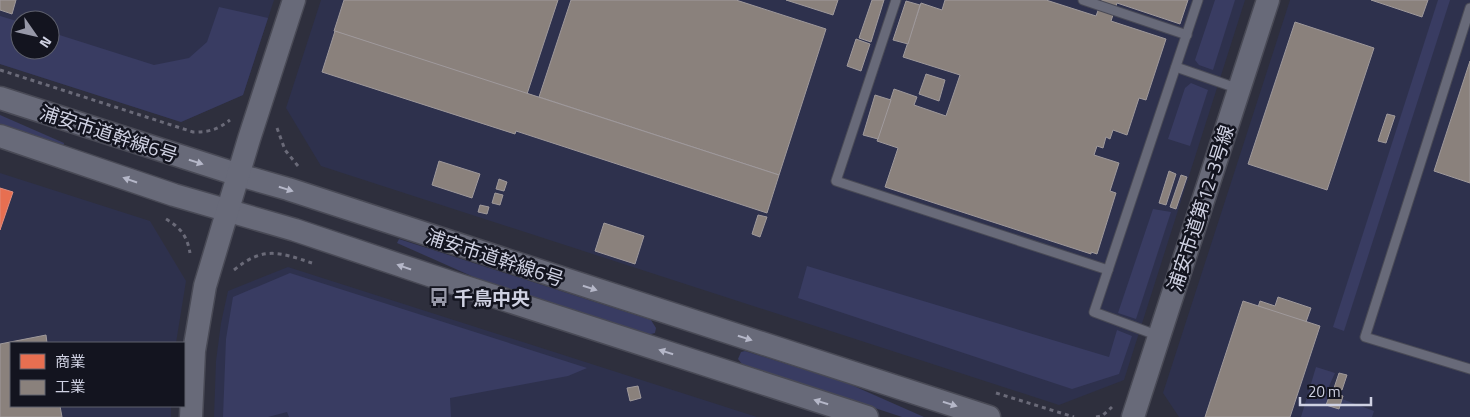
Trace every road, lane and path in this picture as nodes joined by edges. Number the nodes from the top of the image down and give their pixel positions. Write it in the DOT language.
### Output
graph roads {
  1 [pos="294,0"];
  2 [pos="896,0"];
  3 [pos="1084,0"];
  4 [pos="1198,0"];
  5 [pos="1268,0"];
  6 [pos="1470,8"];
  7 [pos="1187,35"];
  8 [pos="1176,67"];
  9 [pos="0,70"];
  10 [pos="1239,89"];
  11 [pos="0,98"];
  12 [pos="219,128"];
  13 [pos="0,136"];
  14 [pos="285,150"];
  15 [pos="296,165"];
  16 [pos="239,175"];
  17 [pos="227,211"];
  18 [pos="166,218"];
  19 [pos="185,236"];
  20 [pos="247,259"];
  21 [pos="312,263"];
  22 [pos="1108,270"];
  23 [pos="1159,336"];
  24 [pos="1470,369"];
  25 [pos="1102,416"];
  26 [pos="191,417"];
  27 [pos="867,417"];
  28 [pos="989,417"];
  29 [pos="1096,417"];
  30 [pos="1133,417"];
  1 -- 16 [label="street"];
  2 -- 22 [label="lane"];
  3 -- 7 [label="lane"];
  4 -- 7 [label="lane"];
  5 -- 10 [label="street, 浦安市道第12-3号線"];
  6 -- 24 [label="lane"];
  7 -- 8 [label="lane"];
  8 -- 10 [label="lane"];
  8 -- 22 [label="lane"];
  9 -- 12 [label="path"];
  10 -- 23 [label="street, 浦安市道第12-3号線"];
  11 -- 16 [label="street, 浦安市道幹線6号, one-way"];
  17 -- 13 [label="street, 浦安市道幹線6号, one-way"];
  14 -- 15 [label="path"];
  16 -- 17 [label="street"];
  16 -- 28 [label="street, 浦安市道幹線6号, one-way"];
  17 -- 26 [label="street"];
  27 -- 17 [label="street, 浦安市道幹線6号, one-way"];
  18 -- 19 [label="path"];
  20 -- 21 [label="path"];
  22 -- 23 [label="lane"];
  23 -- 30 [label="street, 浦安市道第12-3号線"];
  25 -- 29 [label="path"];
}
